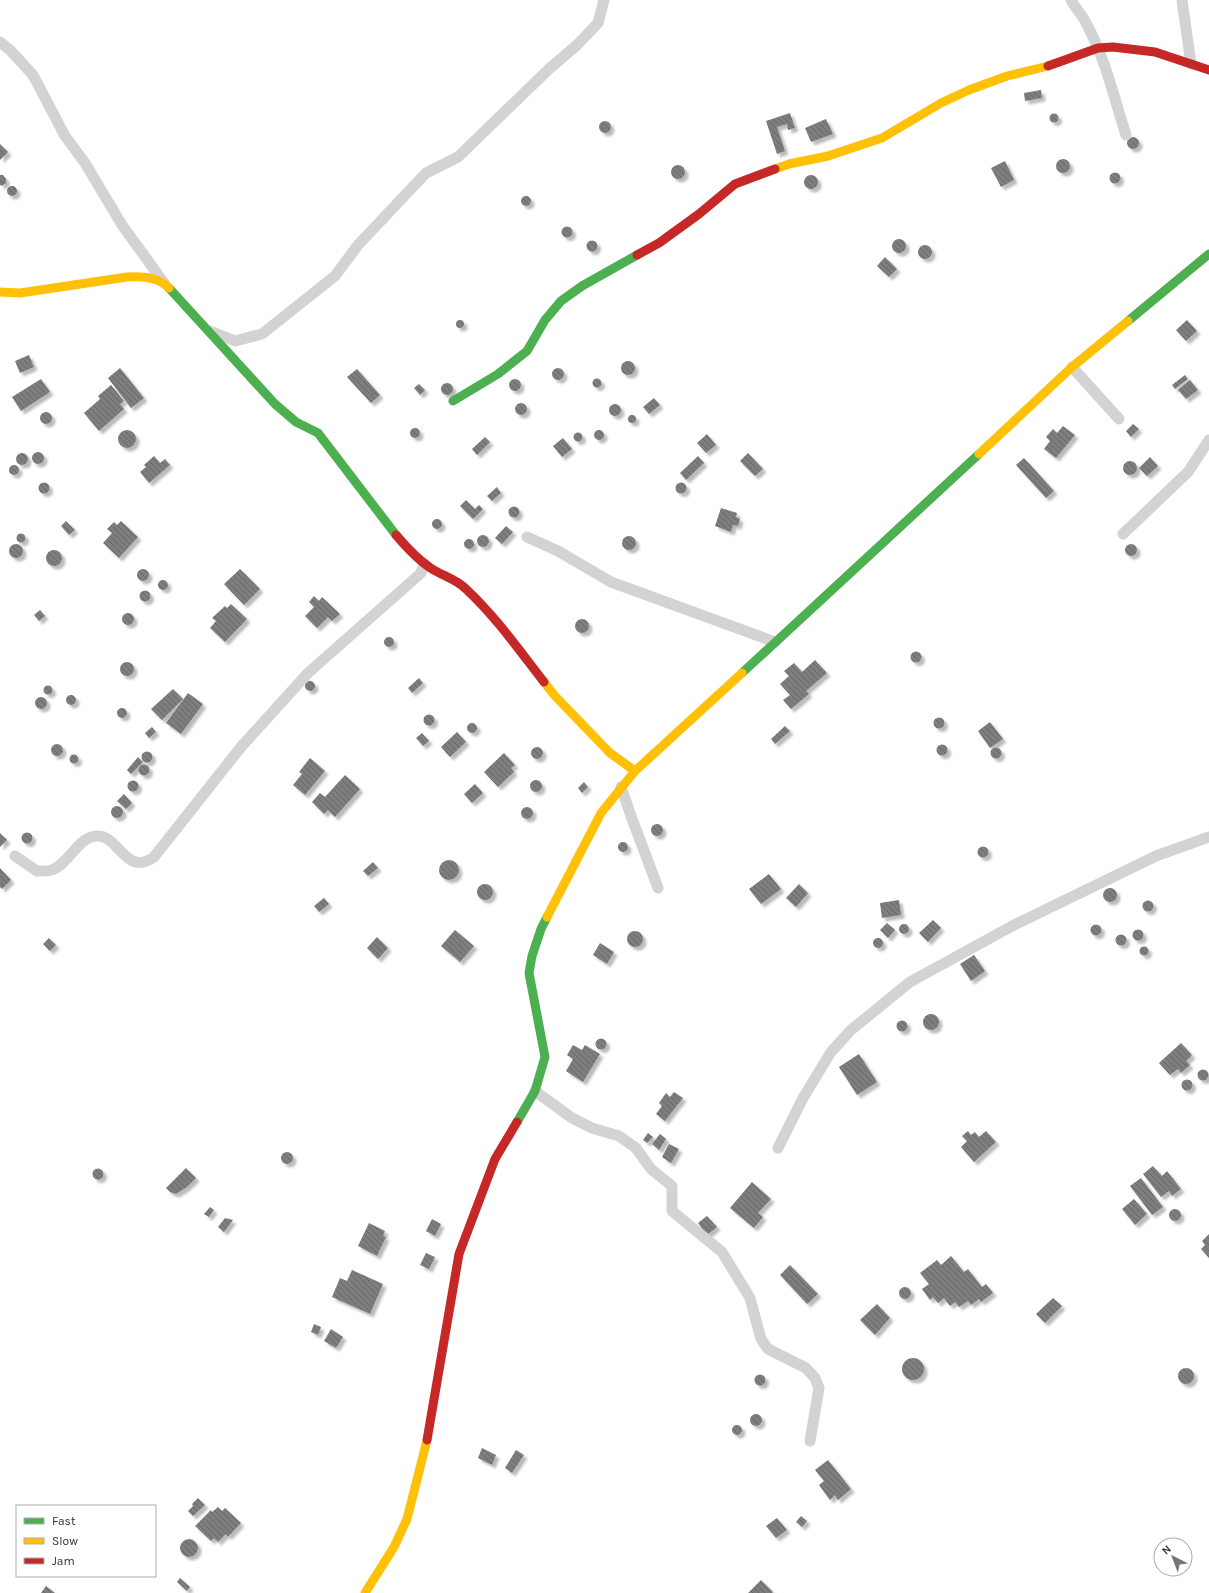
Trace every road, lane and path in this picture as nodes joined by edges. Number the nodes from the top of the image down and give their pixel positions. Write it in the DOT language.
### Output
graph roads {
  1 [pos="604,0"];
  2 [pos="1070,0"];
  3 [pos="1182,0"];
  4 [pos="0,42"];
  5 [pos="1098,48"];
  6 [pos="1191,64"];
  7 [pos="1209,70"];
  8 [pos="1126,136"];
  9 [pos="1209,254"];
  10 [pos="166,285"];
  11 [pos="0,292"];
  12 [pos="205,330"];
  13 [pos="1072,367"];
  14 [pos="453,401"];
  15 [pos="1119,419"];
  16 [pos="1209,440"];
  17 [pos="1123,534"];
  18 [pos="527,537"];
  19 [pos="424,563"];
  20 [pos="775,642"];
  21 [pos="635,771"];
  22 [pos="621,786"];
  23 [pos="1209,837"];
  24 [pos="15,856"];
  25 [pos="658,888"];
  26 [pos="535,1091"];
  27 [pos="778,1148"];
  28 [pos="810,1441"];
  29 [pos="366,1593"];
  1 -- 12 [label="street"];
  2 -- 5 [label="street"];
  3 -- 6 [label="street"];
  4 -- 10 [label="street"];
  5 -- 6 [label="street"];
  5 -- 8 [label="street"];
  5 -- 14 [label="street"];
  6 -- 7 [label="street"];
  9 -- 13 [label="street"];
  10 -- 11 [label="street"];
  10 -- 12 [label="street"];
  12 -- 19 [label="street"];
  13 -- 15 [label="street"];
  13 -- 20 [label="street"];
  16 -- 17 [label="street"];
  18 -- 20 [label="street"];
  19 -- 21 [label="street"];
  19 -- 24 [label="street"];
  20 -- 21 [label="street"];
  21 -- 22 [label="street"];
  22 -- 25 [label="street"];
  22 -- 26 [label="street"];
  23 -- 27 [label="street"];
  26 -- 28 [label="street"];
  26 -- 29 [label="street"];
}
